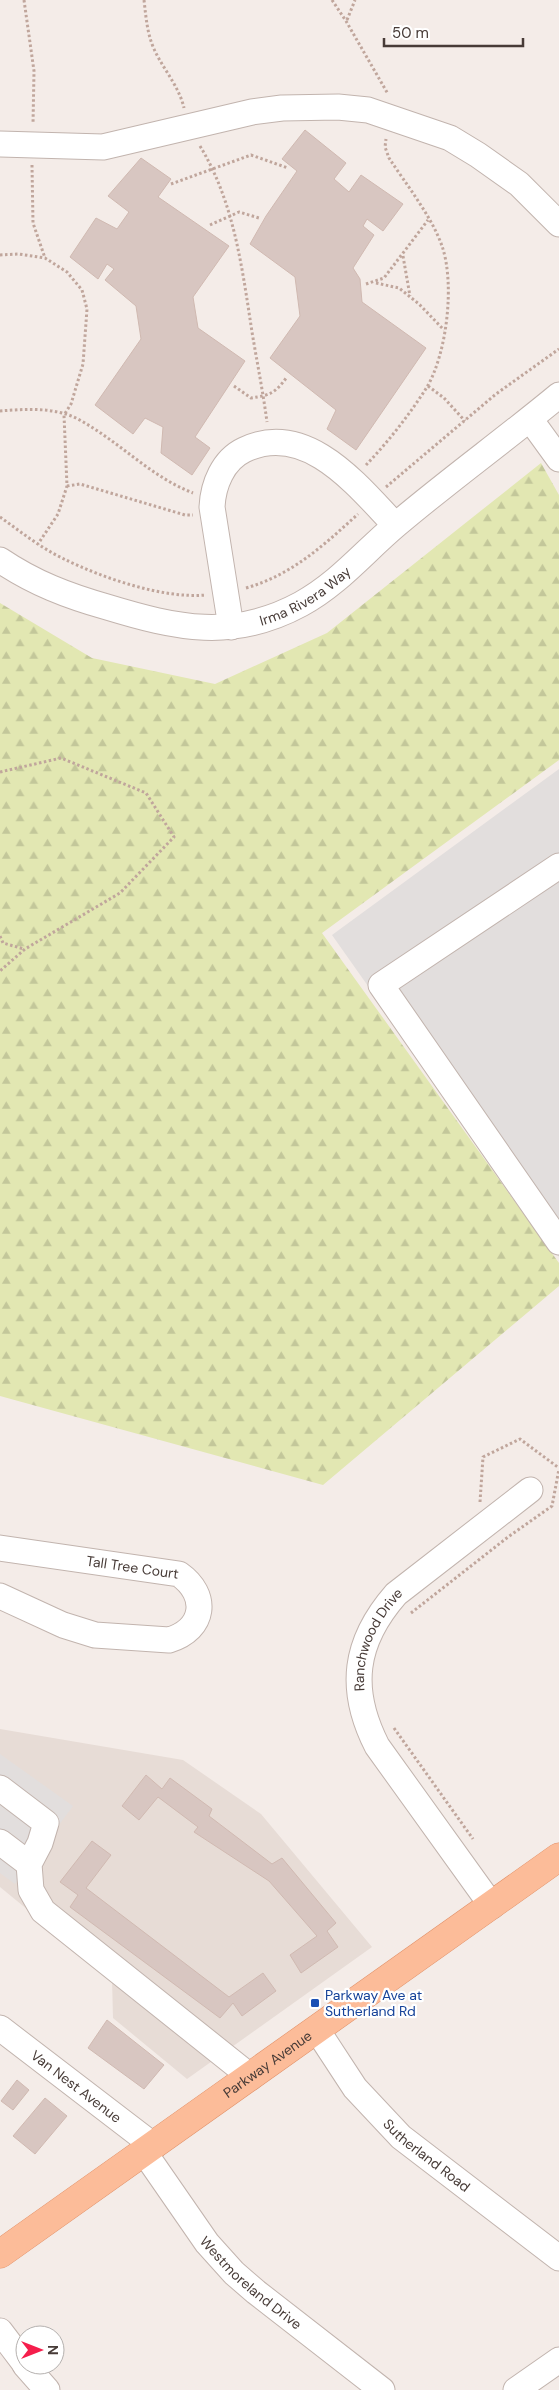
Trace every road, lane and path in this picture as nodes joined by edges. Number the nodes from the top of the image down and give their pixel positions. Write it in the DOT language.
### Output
graph roads {
  1 [pos="24,0"];
  2 [pos="144,0"];
  3 [pos="332,0"];
  4 [pos="355,0"];
  5 [pos="346,21"];
  6 [pos="391,117"];
  7 [pos="188,126"];
  8 [pos="0,144"];
  9 [pos="32,146"];
  10 [pos="288,168"];
  11 [pos="214,169"];
  12 [pos="171,184"];
  13 [pos="230,214"];
  14 [pos="259,218"];
  15 [pos="428,220"];
  16 [pos="559,224"];
  17 [pos="210,226"];
  18 [pos="0,255"];
  19 [pos="403,255"];
  20 [pos="45,258"];
  21 [pos="376,282"];
  22 [pos="366,284"];
  23 [pos="410,297"];
  24 [pos="444,330"];
  25 [pos="559,349"];
  26 [pos="287,378"];
  27 [pos="234,386"];
  28 [pos="428,386"];
  29 [pos="559,395"];
  30 [pos="263,396"];
  31 [pos="0,410"];
  32 [pos="64,415"];
  33 [pos="530,419"];
  34 [pos="465,421"];
  35 [pos="269,442"];
  36 [pos="559,459"];
  37 [pos="352,480"];
  38 [pos="67,486"];
  39 [pos="372,501"];
  40 [pos="213,505"];
  41 [pos="0,517"];
  42 [pos="395,526"];
  43 [pos="38,544"];
  44 [pos="0,560"];
  45 [pos="227,593"];
  46 [pos="231,627"];
  47 [pos="0,772"];
  48 [pos="559,866"];
  49 [pos="0,936"];
  50 [pos="25,949"];
  51 [pos="0,972"];
  52 [pos="559,1242"];
  53 [pos="559,1468"];
  54 [pos="530,1490"];
  55 [pos="478,1508"];
  56 [pos="0,1548"];
  57 [pos="0,1596"];
  58 [pos="409,1614"];
  59 [pos="394,1728"];
  60 [pos="0,1788"];
  61 [pos="0,1842"];
  62 [pos="478,1846"];
  63 [pos="559,1857"];
  64 [pos="29,1864"];
  65 [pos="492,1906"];
  66 [pos="0,2028"];
  67 [pos="317,2030"];
  68 [pos="251,2076"];
  69 [pos="149,2149"];
  70 [pos="0,2254"];
  71 [pos="559,2258"];
  72 [pos="0,2331"];
  73 [pos="15,2351"];
  74 [pos="559,2360"];
  75 [pos="34,2375"];
  76 [pos="47,2390"];
  77 [pos="382,2390"];
  78 [pos="516,2390"];
  1 -- 9 [label="path"];
  2 -- 7 [label="path"];
  3 -- 5 [label="path"];
  4 -- 5 [label="path"];
  5 -- 6 [label="path"];
  6 -- 7 [label="street"];
  6 -- 15 [label="path"];
  6 -- 16 [label="street"];
  7 -- 9 [label="street"];
  7 -- 11 [label="path"];
  8 -- 9 [label="street"];
  9 -- 20 [label="path"];
  10 -- 11 [label="path"];
  11 -- 12 [label="path"];
  11 -- 13 [label="path"];
  13 -- 14 [label="path"];
  13 -- 17 [label="path"];
  13 -- 30 [label="path"];
  15 -- 19 [label="path"];
  15 -- 24 [label="path"];
  18 -- 20 [label="path"];
  19 -- 21 [label="path"];
  19 -- 23 [label="path"];
  20 -- 32 [label="path"];
  21 -- 22 [label="path"];
  21 -- 23 [label="path"];
  23 -- 24 [label="path"];
  24 -- 28 [label="path"];
  25 -- 34 [label="path"];
  26 -- 30 [label="path"];
  27 -- 30 [label="path"];
  28 -- 34 [label="path"];
  28 -- 37 [label="path"];
  29 -- 33 [label="street, Irma Rivera Way"];
  30 -- 35 [label="path"];
  31 -- 32 [label="path"];
  32 -- 38 [label="path"];
  32 -- 40 [label="path"];
  33 -- 36 [label="street"];
  33 -- 42 [label="street, Irma Rivera Way"];
  34 -- 39 [label="path"];
  35 -- 37 [label="street"];
  35 -- 40 [label="street"];
  37 -- 39 [label="street"];
  38 -- 40 [label="path"];
  38 -- 43 [label="path"];
  39 -- 42 [label="street"];
  39 -- 45 [label="path"];
  40 -- 45 [label="street"];
  41 -- 43 [label="path"];
  42 -- 46 [label="street, Irma Rivera Way"];
  43 -- 45 [label="path"];
  44 -- 46 [label="street, Irma Rivera Way"];
  45 -- 46 [label="street"];
  47 -- 50 [label="path"];
  48 -- 52 [label="street"];
  49 -- 50 [label="path"];
  50 -- 51 [label="path"];
  53 -- 55 [label="path"];
  53 -- 58 [label="path"];
  54 -- 65 [label="street, Ranchwood Drive"];
  56 -- 57 [label="street, Tall Tree Court"];
  59 -- 62 [label="path"];
  60 -- 64 [label="street"];
  61 -- 64 [label="street"];
  63 -- 65 [label="main road, Parkway Avenue"];
  64 -- 68 [label="street"];
  65 -- 67 [label="main road, Parkway Avenue"];
  66 -- 69 [label="street, Van Nest Avenue"];
  67 -- 68 [label="main road, Parkway Avenue"];
  67 -- 71 [label="street, Sutherland Road"];
  68 -- 69 [label="main road, Parkway Avenue"];
  69 -- 70 [label="main road, Parkway Avenue"];
  69 -- 77 [label="street, Westmoreland Drive"];
  72 -- 73 [label="street"];
  74 -- 78 [label="street"];
  75 -- 76 [label="street"];
}
